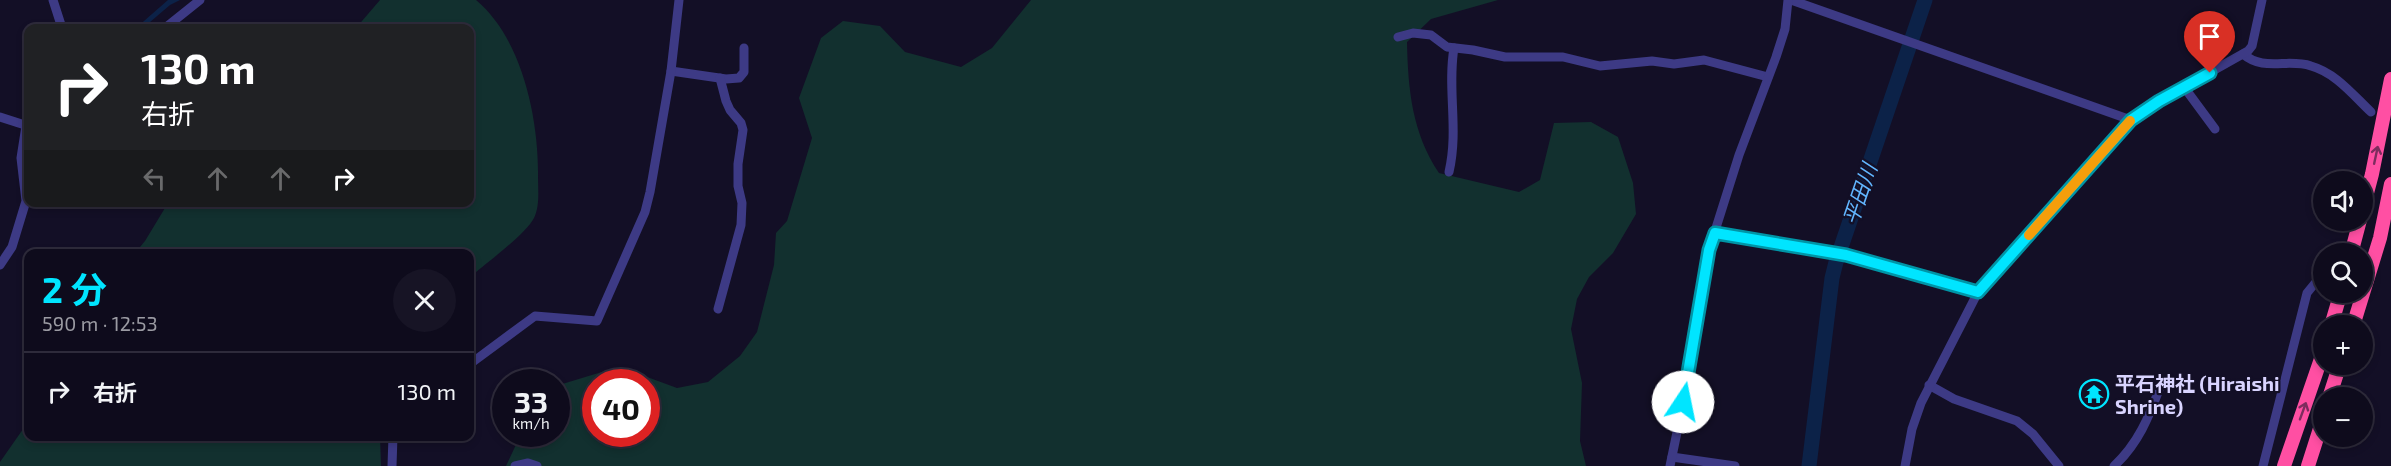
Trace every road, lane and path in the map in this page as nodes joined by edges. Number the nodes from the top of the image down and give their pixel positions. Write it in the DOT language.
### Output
graph roads {
  1 [pos="53,0"];
  2 [pos="200,0"];
  3 [pos="680,0"];
  4 [pos="1790,0"];
  5 [pos="2262,0"];
  6 [pos="61,24"];
  7 [pos="170,24"];
  8 [pos="1398,37"];
  9 [pos="744,48"];
  10 [pos="1454,48"];
  11 [pos="2243,54"];
  12 [pos="671,71"];
  13 [pos="1768,77"];
  14 [pos="720,78"];
  15 [pos="2391,79"];
  16 [pos="2184,87"];
  17 [pos="2372,112"];
  18 [pos="0,117"];
  19 [pos="2131,120"];
  20 [pos="24,125"];
  21 [pos="2214,129"];
  22 [pos="24,142"];
  23 [pos="2373,171"];
  24 [pos="1449,172"];
  25 [pos="24,184"];
  26 [pos="2391,184"];
  27 [pos="24,207"];
  28 [pos="1715,233"];
  29 [pos="0,265"];
  30 [pos="2313,286"];
  31 [pos="1978,292"];
  32 [pos="718,309"];
  33 [pos="2356,315"];
  34 [pos="474,361"];
  35 [pos="2315,375"];
  36 [pos="1929,385"];
  37 [pos="2160,387"];
  38 [pos="393,441"];
  39 [pos="2314,447"];
  40 [pos="1671,462"];
  41 [pos="392,466"];
  42 [pos="515,466"];
  43 [pos="537,466"];
  44 [pos="1735,466"];
  45 [pos="1905,466"];
  46 [pos="2060,466"];
  47 [pos="2115,466"];
  48 [pos="2263,466"];
  49 [pos="2284,466"];
  50 [pos="2308,466"];
  1 -- 6 [label="street"];
  2 -- 7 [label="street"];
  3 -- 12 [label="street"];
  4 -- 13 [label="street"];
  4 -- 19 [label="street"];
  5 -- 11 [label="street"];
  8 -- 10 [label="street"];
  9 -- 14 [label="street"];
  10 -- 13 [label="street"];
  10 -- 24 [label="street"];
  11 -- 16 [label="street"];
  11 -- 17 [label="street"];
  12 -- 14 [label="street"];
  12 -- 34 [label="street"];
  13 -- 28 [label="street"];
  14 -- 32 [label="street"];
  23 -- 15 [label="highway, one-way"];
  16 -- 19 [label="street"];
  16 -- 21 [label="street"];
  18 -- 20 [label="street"];
  19 -- 31 [label="street"];
  22 -- 25 [label="street"];
  26 -- 33 [label="highway"];
  27 -- 29 [label="street"];
  28 -- 31 [label="street"];
  28 -- 40 [label="street"];
  30 -- 48 [label="street"];
  31 -- 36 [label="street"];
  49 -- 35 [label="highway, one-way"];
  36 -- 45 [label="street"];
  36 -- 46 [label="street"];
  37 -- 47 [label="street"];
  38 -- 41 [label="street"];
  39 -- 50 [label="highway"];
  40 -- 44 [label="street"];
  42 -- 43 [label="street"];
}
